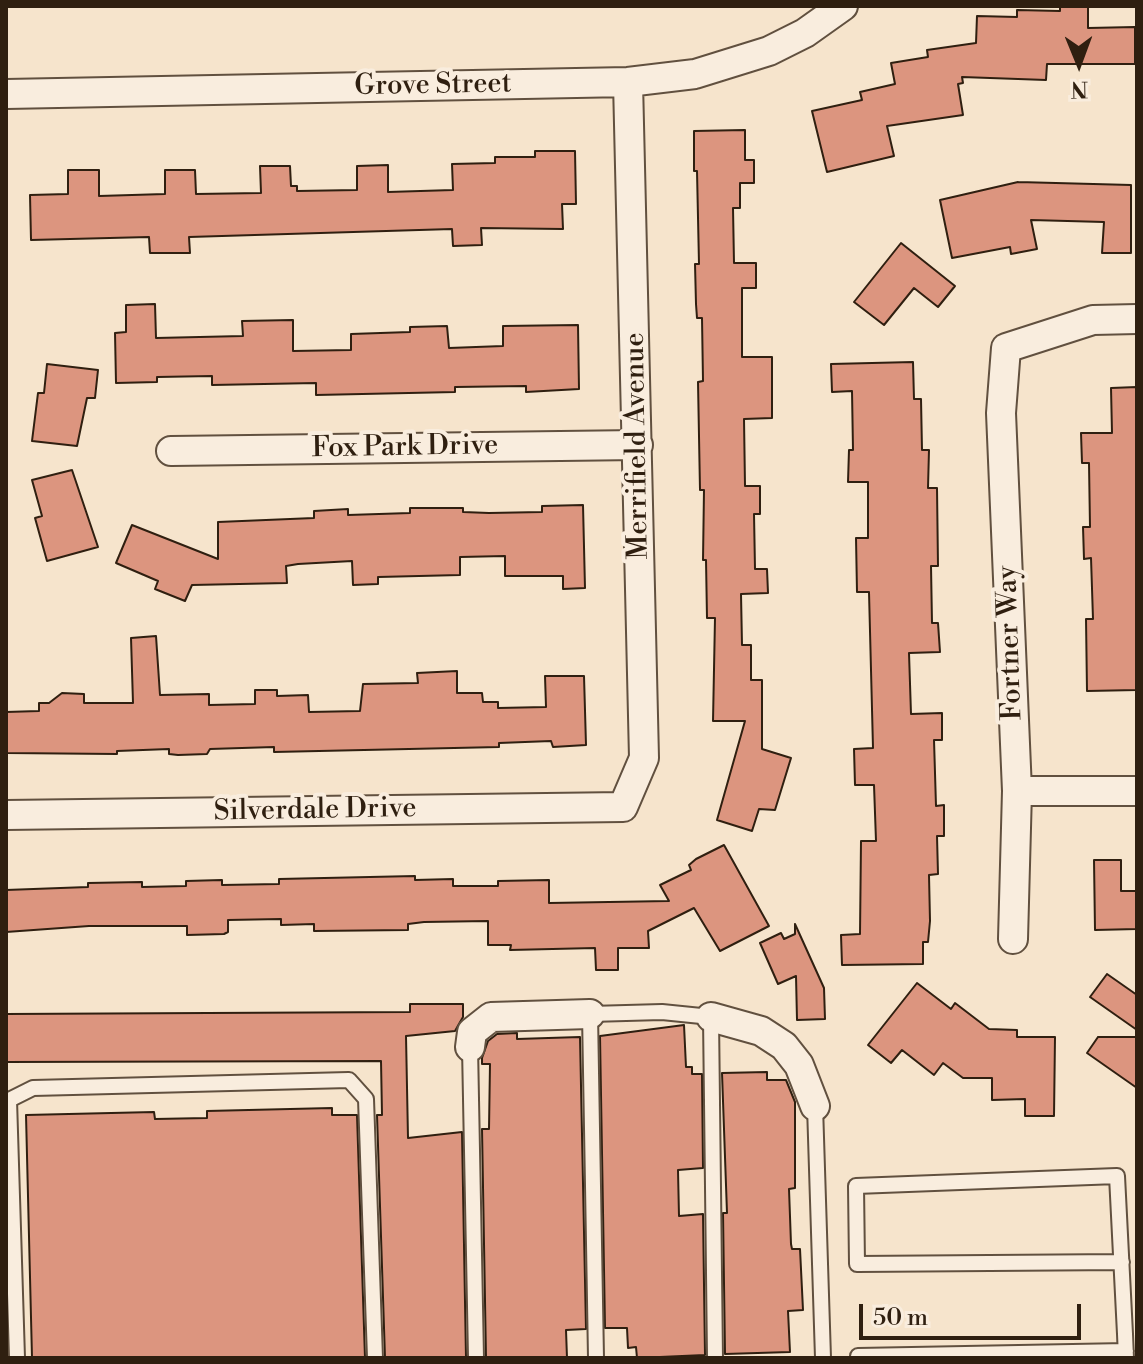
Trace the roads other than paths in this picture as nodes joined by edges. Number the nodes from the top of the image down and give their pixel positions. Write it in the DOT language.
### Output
graph roads {
  1 [pos="843,6"];
  2 [pos="628,82"];
  3 [pos="6,94"];
  4 [pos="1137,319"];
  5 [pos="638,445"];
  6 [pos="171,451"];
  7 [pos="1017,791"];
  8 [pos="1137,791"];
  9 [pos="623,807"];
  10 [pos="6,815"];
  11 [pos="1013,939"];
  12 [pos="590,1014"];
  13 [pos="711,1017"];
  14 [pos="470,1047"];
  15 [pos="815,1106"];
  16 [pos="1122,1262"];
  17 [pos="1126,1355"];
  18 [pos="858,1356"];
  19 [pos="17,1358"];
  20 [pos="375,1358"];
  21 [pos="476,1358"];
  22 [pos="596,1358"];
  23 [pos="715,1358"];
  24 [pos="823,1358"];
  1 -- 2 [label="street, Grove Street"];
  2 -- 3 [label="street, Grove Street"];
  2 -- 5 [label="street, Merrifield Avenue"];
  4 -- 7 [label="street, Fortner Way"];
  5 -- 6 [label="street, Fox Park Drive"];
  5 -- 9 [label="street, Merrifield Avenue"];
  7 -- 8 [label="street"];
  7 -- 11 [label="street, Fortner Way"];
  9 -- 10 [label="street, Silverdale Drive"];
  12 -- 13 [label="lane"];
  12 -- 14 [label="street"];
  12 -- 22 [label="lane"];
  13 -- 15 [label="street"];
  13 -- 23 [label="lane"];
  14 -- 21 [label="lane"];
  15 -- 24 [label="lane"];
  16 -- 16 [label="lane"];
  16 -- 17 [label="lane"];
  17 -- 18 [label="lane"];
  19 -- 20 [label="lane"];
}
